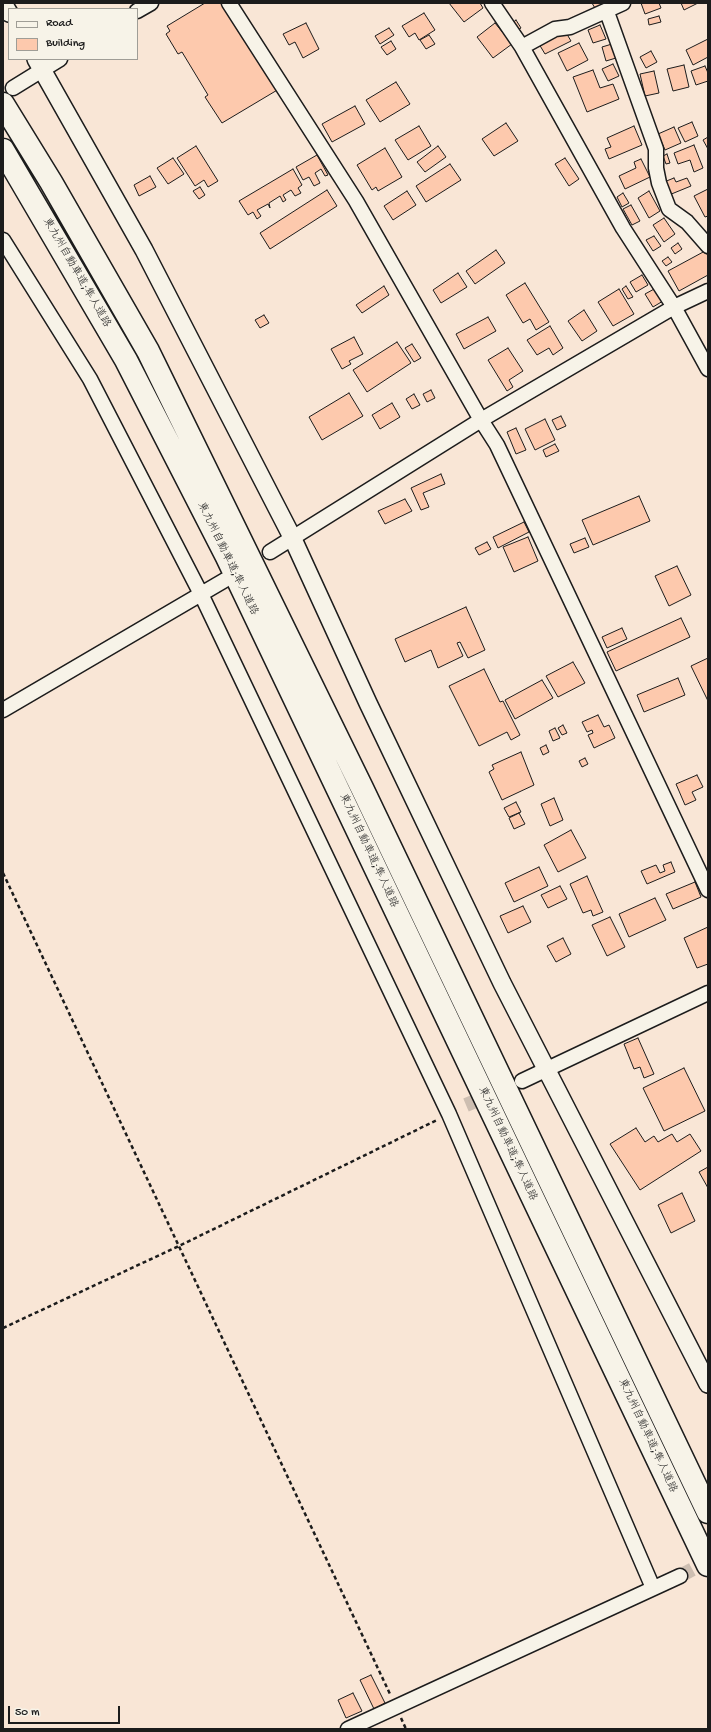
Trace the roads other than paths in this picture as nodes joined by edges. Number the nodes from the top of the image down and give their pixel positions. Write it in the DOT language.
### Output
graph roads {
  1 [pos="151,3"];
  2 [pos="229,3"];
  3 [pos="492,3"];
  4 [pos="623,3"];
  5 [pos="138,11"];
  6 [pos="607,12"];
  7 [pos="522,47"];
  8 [pos="56,60"];
  9 [pos="39,64"];
  10 [pos="8,96"];
  11 [pos="3,150"];
  12 [pos="3,240"];
  13 [pos="708,246"];
  14 [pos="708,291"];
  15 [pos="674,307"];
  16 [pos="708,369"];
  17 [pos="481,420"];
  18 [pos="292,537"];
  19 [pos="270,552"];
  20 [pos="225,580"];
  21 [pos="201,594"];
  22 [pos="3,710"];
  23 [pos="708,890"];
  24 [pos="708,993"];
  25 [pos="546,1070"];
  26 [pos="522,1081"];
  27 [pos="708,1384"];
  28 [pos="708,1512"];
  29 [pos="708,1565"];
  30 [pos="680,1576"];
  31 [pos="653,1588"];
  32 [pos="348,1729"];
  1 -- 5 [label="street"];
  2 -- 17 [label="street"];
  3 -- 7 [label="street"];
  4 -- 6 [label="street"];
  6 -- 7 [label="street"];
  6 -- 13 [label="street"];
  7 -- 15 [label="street"];
  8 -- 9 [label="street"];
  9 -- 10 [label="street"];
  9 -- 18 [label="street"];
  10 -- 28 [label="highway, 東九州自動車道;隼人道路"];
  11 -- 29 [label="highway, 東九州自動車道;隼人道路"];
  12 -- 21 [label="street"];
  14 -- 15 [label="street"];
  15 -- 16 [label="street"];
  15 -- 17 [label="street"];
  17 -- 18 [label="street"];
  17 -- 23 [label="street"];
  18 -- 19 [label="street"];
  18 -- 25 [label="street"];
  20 -- 21 [label="street"];
  21 -- 22 [label="street"];
  21 -- 31 [label="street"];
  24 -- 25 [label="street"];
  25 -- 26 [label="street"];
  25 -- 27 [label="street"];
  30 -- 31 [label="street"];
  31 -- 32 [label="street"];
}
